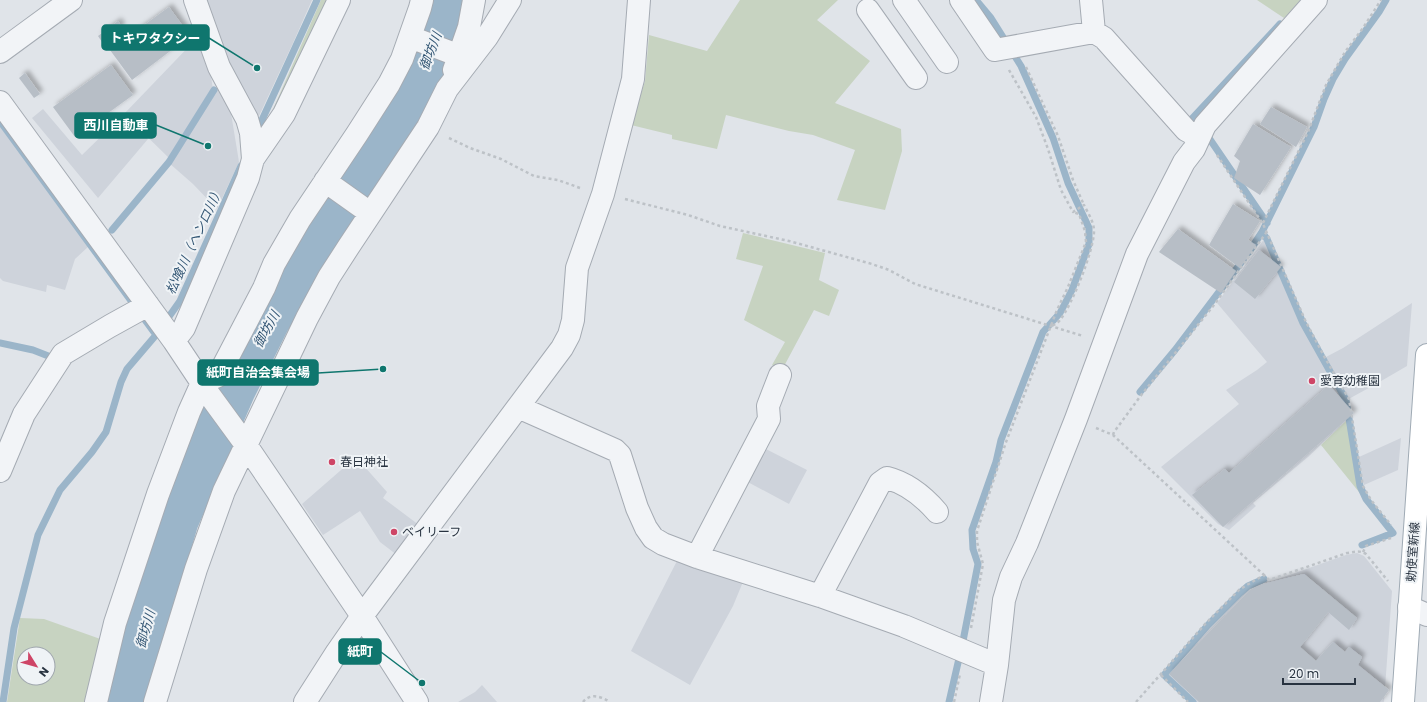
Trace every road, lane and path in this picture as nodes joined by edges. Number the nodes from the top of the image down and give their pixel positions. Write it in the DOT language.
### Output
graph roads {
  1 [pos="71,0"];
  2 [pos="195,0"];
  3 [pos="339,0"];
  4 [pos="422,0"];
  5 [pos="474,0"];
  6 [pos="510,0"];
  7 [pos="639,0"];
  8 [pos="904,0"];
  9 [pos="961,0"];
  10 [pos="1091,0"];
  11 [pos="1316,0"];
  12 [pos="1381,0"];
  13 [pos="868,10"];
  14 [pos="1094,32"];
  15 [pos="410,37"];
  16 [pos="1006,49"];
  17 [pos="0,52"];
  18 [pos="460,56"];
  19 [pos="947,62"];
  20 [pos="916,78"];
  21 [pos="447,89"];
  22 [pos="0,102"];
  23 [pos="428,127"];
  24 [pos="1199,136"];
  25 [pos="252,148"];
  26 [pos="325,181"];
  27 [pos="603,194"];
  28 [pos="1084,205"];
  29 [pos="1073,212"];
  30 [pos="370,213"];
  31 [pos="1263,224"];
  32 [pos="1266,233"];
  33 [pos="162,324"];
  34 [pos="1051,326"];
  35 [pos="1105,343"];
  36 [pos="1427,355"];
  37 [pos="780,375"];
  38 [pos="205,388"];
  39 [pos="518,407"];
  40 [pos="1076,419"];
  41 [pos="1113,435"];
  42 [pos="246,445"];
  43 [pos="0,471"];
  44 [pos="937,512"];
  45 [pos="1394,529"];
  46 [pos="1393,537"];
  47 [pos="1363,552"];
  48 [pos="697,557"];
  49 [pos="1264,575"];
  50 [pos="820,596"];
  51 [pos="1418,611"];
  52 [pos="362,616"];
  53 [pos="965,652"];
  54 [pos="997,665"];
  55 [pos="1161,675"];
  56 [pos="96,702"];
  57 [pos="155,702"];
  58 [pos="305,702"];
  59 [pos="417,702"];
  60 [pos="582,702"];
  61 [pos="610,702"];
  62 [pos="954,702"];
  63 [pos="991,702"];
  64 [pos="1136,702"];
  65 [pos="1188,702"];
  66 [pos="1403,702"];
  1 -- 17 [label="street"];
  2 -- 25 [label="street"];
  3 -- 25 [label="street"];
  4 -- 15 [label="street"];
  5 -- 18 [label="street"];
  6 -- 21 [label="street"];
  7 -- 27 [label="street"];
  8 -- 19 [label="street"];
  9 -- 16 [label="street"];
  10 -- 14 [label="street"];
  11 -- 24 [label="street"];
  12 -- 31 [label="path"];
  13 -- 20 [label="street"];
  14 -- 16 [label="street"];
  14 -- 24 [label="street"];
  15 -- 18 [label="street"];
  15 -- 26 [label="street"];
  16 -- 28 [label="path"];
  16 -- 29 [label="path"];
  18 -- 21 [label="street"];
  21 -- 23 [label="street"];
  22 -- 33 [label="street"];
  23 -- 27 [label="path"];
  23 -- 30 [label="street"];
  24 -- 31 [label="path"];
  24 -- 35 [label="street"];
  25 -- 33 [label="street"];
  26 -- 30 [label="street"];
  26 -- 38 [label="street"];
  27 -- 34 [label="path"];
  27 -- 39 [label="street"];
  28 -- 29 [label="path"];
  28 -- 34 [label="path"];
  29 -- 34 [label="path"];
  30 -- 42 [label="street"];
  31 -- 32 [label="path"];
  32 -- 41 [label="path"];
  32 -- 45 [label="path"];
  33 -- 38 [label="street"];
  33 -- 43 [label="street"];
  34 -- 35 [label="path"];
  34 -- 53 [label="path"];
  35 -- 40 [label="street"];
  36 -- 51 [label="main road, 勅使室新線"];
  37 -- 48 [label="street"];
  38 -- 42 [label="street"];
  38 -- 56 [label="street"];
  39 -- 48 [label="street"];
  39 -- 52 [label="street"];
  40 -- 41 [label="path"];
  40 -- 54 [label="street"];
  41 -- 49 [label="path"];
  42 -- 52 [label="street"];
  42 -- 57 [label="street"];
  44 -- 50 [label="street"];
  46 -- 47 [label="path"];
  47 -- 49 [label="path"];
  47 -- 51 [label="path"];
  48 -- 50 [label="street"];
  49 -- 55 [label="path"];
  50 -- 53 [label="street"];
  51 -- 66 [label="main road, 勅使室新線"];
  52 -- 58 [label="street"];
  52 -- 59 [label="street"];
  53 -- 54 [label="street"];
  53 -- 62 [label="path"];
  54 -- 63 [label="street"];
  55 -- 64 [label="path"];
  55 -- 65 [label="path"];
  60 -- 61 [label="path"];
}
